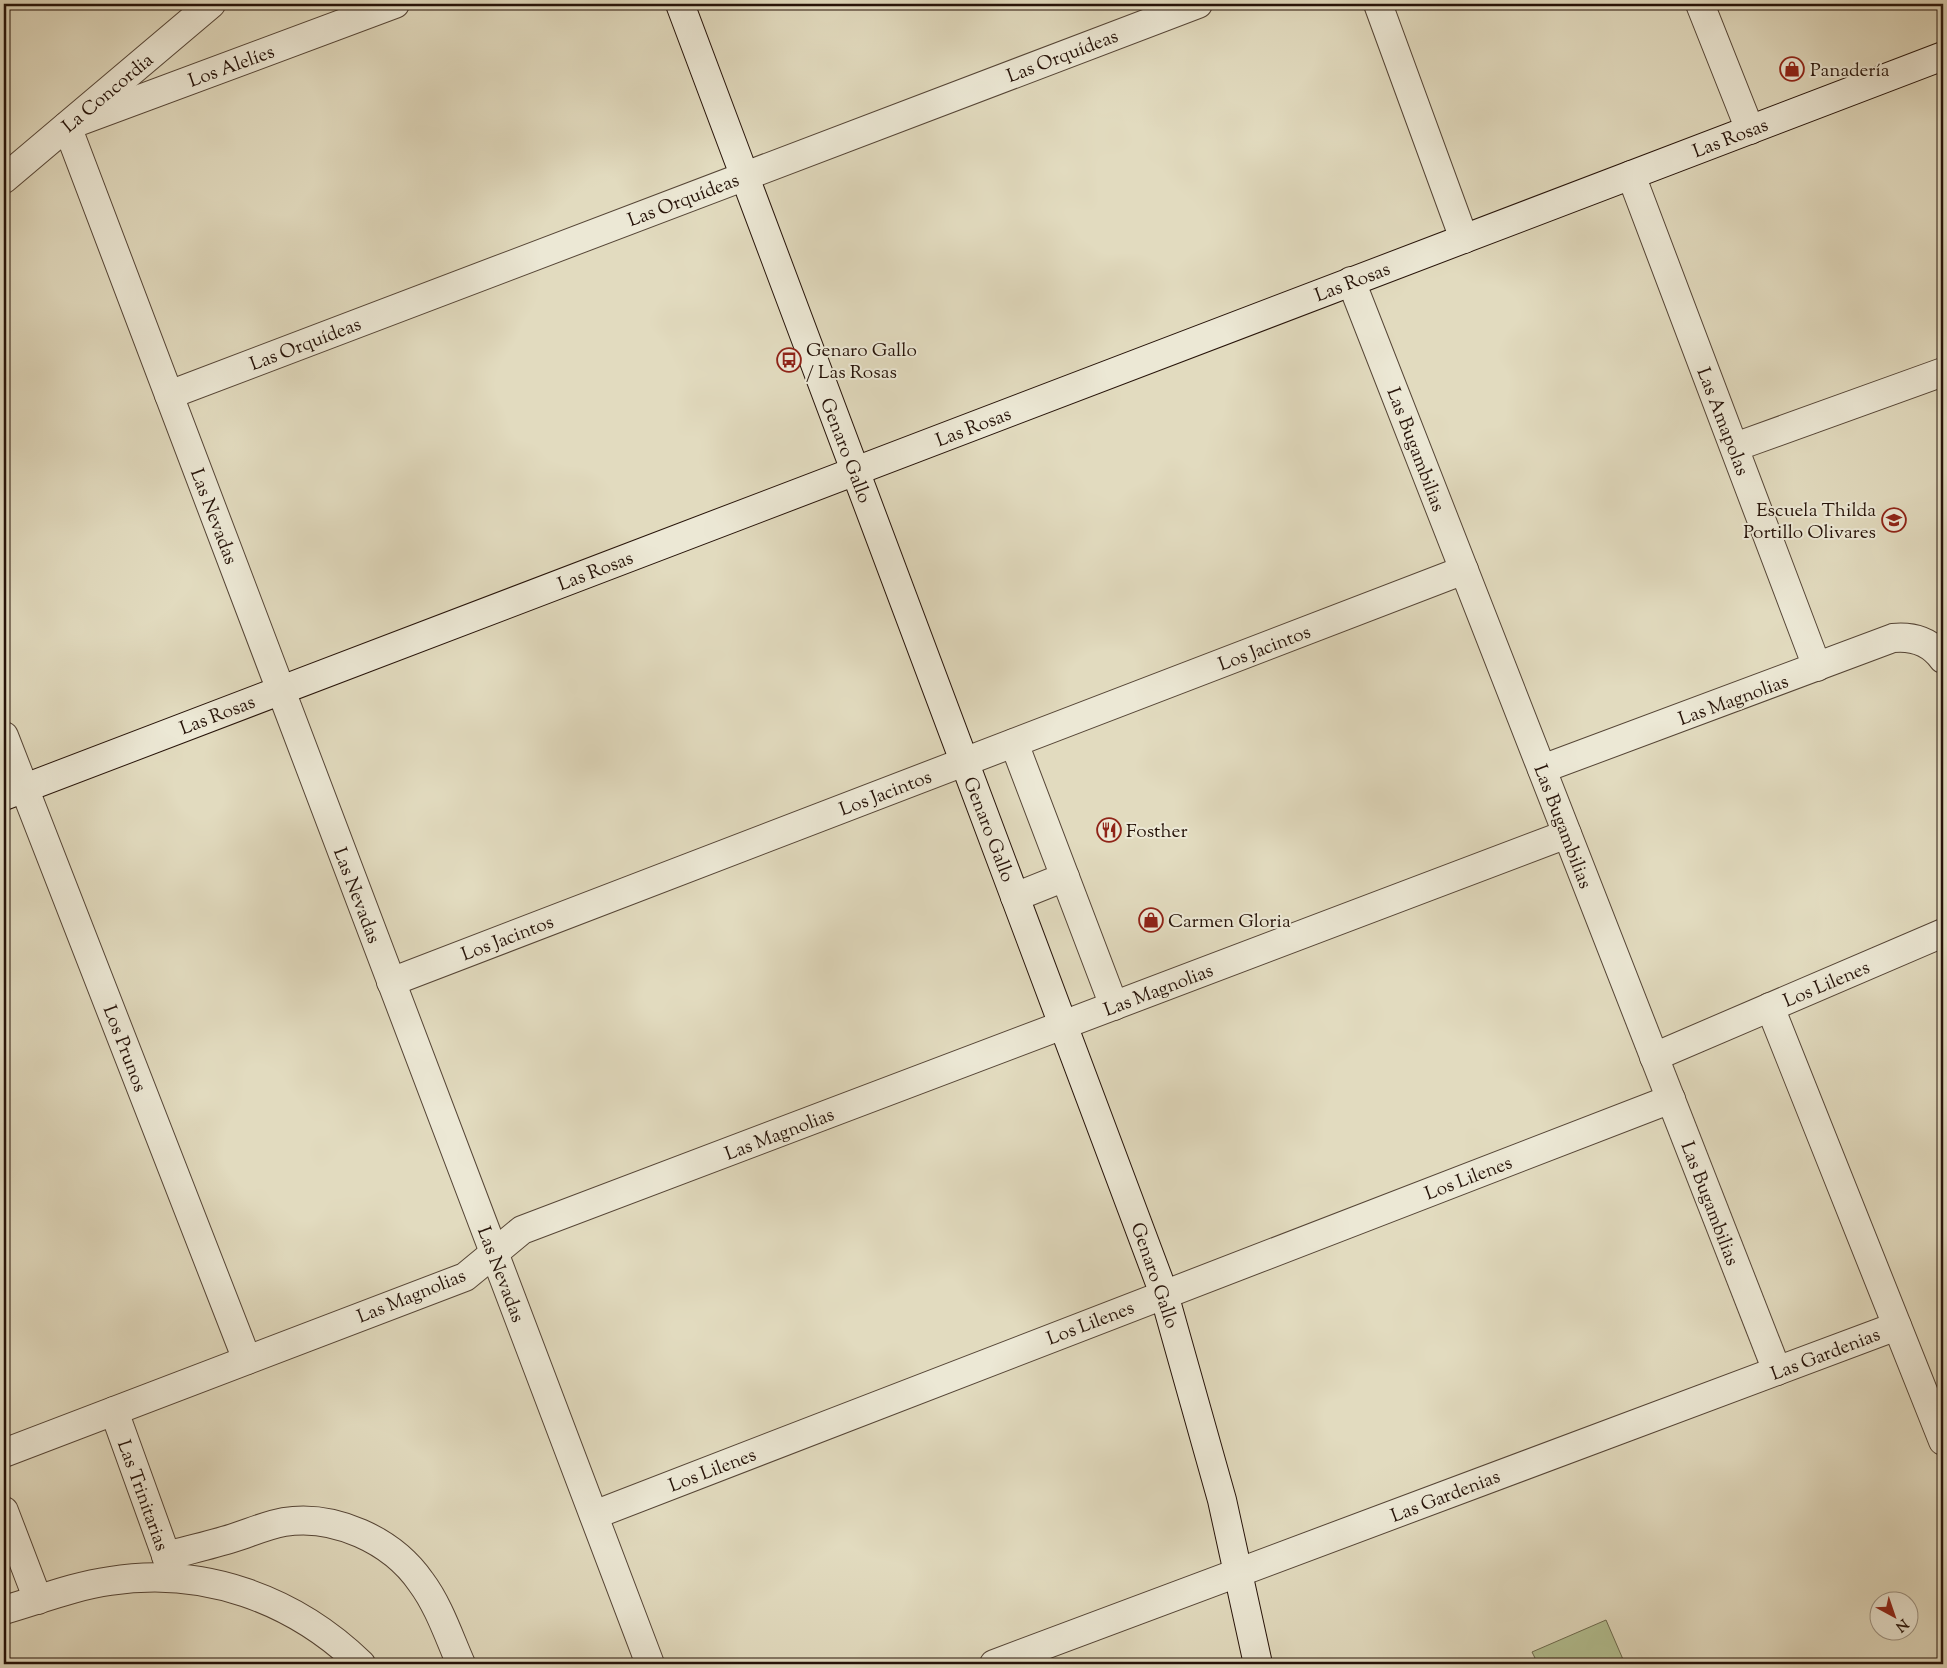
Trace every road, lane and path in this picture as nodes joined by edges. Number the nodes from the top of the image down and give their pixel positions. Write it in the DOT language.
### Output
graph roads {
  1 [pos="211,4"];
  2 [pos="395,4"];
  3 [pos="680,4"];
  4 [pos="1198,4"];
  5 [pos="1378,4"];
  6 [pos="1700,4"];
  7 [pos="1943,56"];
  8 [pos="67,126"];
  9 [pos="1750,130"];
  10 [pos="1631,174"];
  11 [pos="744,176"];
  12 [pos="4,179"];
  13 [pos="1464,239"];
  14 [pos="1352,282"];
  15 [pos="1943,372"];
  16 [pos="169,394"];
  17 [pos="1735,447"];
  18 [pos="855,471"];
  19 [pos="1464,570"];
  20 [pos="1934,651"];
  21 [pos="1818,668"];
  22 [pos="281,690"];
  23 [pos="4,736"];
  24 [pos="1014,743"];
  25 [pos="964,762"];
  26 [pos="1542,770"];
  27 [pos="14,792"];
  28 [pos="1567,834"];
  29 [pos="1065,877"];
  30 [pos="1015,897"];
  31 [pos="1943,933"];
  32 [pos="391,982"];
  33 [pos="1114,1006"];
  34 [pos="1770,1007"];
  35 [pos="1063,1025"];
  36 [pos="1654,1057"];
  37 [pos="1671,1099"];
  38 [pos="494,1253"];
  39 [pos="1164,1294"];
  40 [pos="1897,1326"];
  41 [pos="247,1360"];
  42 [pos="1777,1371"];
  43 [pos="114,1412"];
  44 [pos="1943,1441"];
  45 [pos="4,1453"];
  46 [pos="4,1511"];
  47 [pos="594,1515"];
  48 [pos="170,1567"];
  49 [pos="1239,1572"];
  50 [pos="38,1600"];
  51 [pos="4,1610"];
  52 [pos="361,1664"];
  53 [pos="460,1664"];
  54 [pos="650,1664"];
  55 [pos="994,1664"];
  56 [pos="1258,1664"];
  1 -- 8 [label="street, La Concordia"];
  2 -- 8 [label="street, Los Alelíes"];
  3 -- 11 [label="street, Genaro Gallo"];
  4 -- 11 [label="street, Las Orquídeas"];
  5 -- 13 [label="street"];
  6 -- 9 [label="street"];
  7 -- 9 [label="street, Las Rosas"];
  8 -- 12 [label="street, La Concordia"];
  8 -- 16 [label="street, Las Nevadas"];
  9 -- 10 [label="street, Las Rosas"];
  10 -- 13 [label="street, Las Rosas"];
  10 -- 17 [label="street, Las Amapolas"];
  11 -- 16 [label="street, Las Orquídeas"];
  11 -- 18 [label="street, Genaro Gallo"];
  13 -- 14 [label="street, Las Rosas"];
  14 -- 18 [label="street, Las Rosas"];
  14 -- 19 [label="street, Las Bugambilias"];
  15 -- 17 [label="street"];
  16 -- 22 [label="street, Las Nevadas"];
  17 -- 21 [label="street, Las Amapolas"];
  18 -- 22 [label="street, Las Rosas"];
  18 -- 25 [label="street, Genaro Gallo"];
  19 -- 24 [label="street, Los Jacintos"];
  19 -- 26 [label="street, Las Bugambilias"];
  20 -- 21 [label="street, Las Magnolias"];
  21 -- 26 [label="street, Las Magnolias"];
  22 -- 27 [label="street, Las Rosas"];
  22 -- 32 [label="street, Las Nevadas"];
  23 -- 27 [label="street, Los Prunos"];
  24 -- 25 [label="street, Los Jacintos"];
  24 -- 29 [label="street"];
  25 -- 30 [label="street, Genaro Gallo"];
  25 -- 32 [label="street, Los Jacintos"];
  26 -- 28 [label="street, Las Bugambilias"];
  27 -- 41 [label="street, Los Prunos"];
  28 -- 33 [label="street, Las Magnolias"];
  28 -- 36 [label="street, Las Bugambilias"];
  29 -- 30 [label="street, Genaro Gallo"];
  29 -- 33 [label="street"];
  30 -- 35 [label="street, Genaro Gallo"];
  31 -- 34 [label="street, Los Lilenes"];
  32 -- 38 [label="street, Las Nevadas"];
  33 -- 35 [label="street, Las Magnolias"];
  34 -- 36 [label="street, Los Lilenes"];
  34 -- 40 [label="street"];
  35 -- 38 [label="street, Las Magnolias"];
  35 -- 39 [label="street, Genaro Gallo"];
  36 -- 37 [label="street, Las Bugambilias"];
  37 -- 39 [label="street, Los Lilenes"];
  37 -- 42 [label="street, Las Bugambilias"];
  38 -- 41 [label="street, Las Magnolias"];
  38 -- 47 [label="street, Las Nevadas"];
  39 -- 47 [label="street, Los Lilenes"];
  39 -- 49 [label="street, Genaro Gallo"];
  40 -- 42 [label="street, Las Gardenias"];
  40 -- 44 [label="street"];
  41 -- 43 [label="street, Las Magnolias"];
  42 -- 49 [label="street, Las Gardenias"];
  43 -- 45 [label="street, Las Magnolias"];
  43 -- 48 [label="street, Las Trinitarias"];
  46 -- 50 [label="street"];
  47 -- 54 [label="street, Las Nevadas"];
  48 -- 50 [label="street"];
  48 -- 52 [label="street"];
  48 -- 53 [label="street"];
  49 -- 55 [label="street, Las Gardenias"];
  49 -- 56 [label="street, Genaro Gallo"];
  50 -- 51 [label="street"];
}
